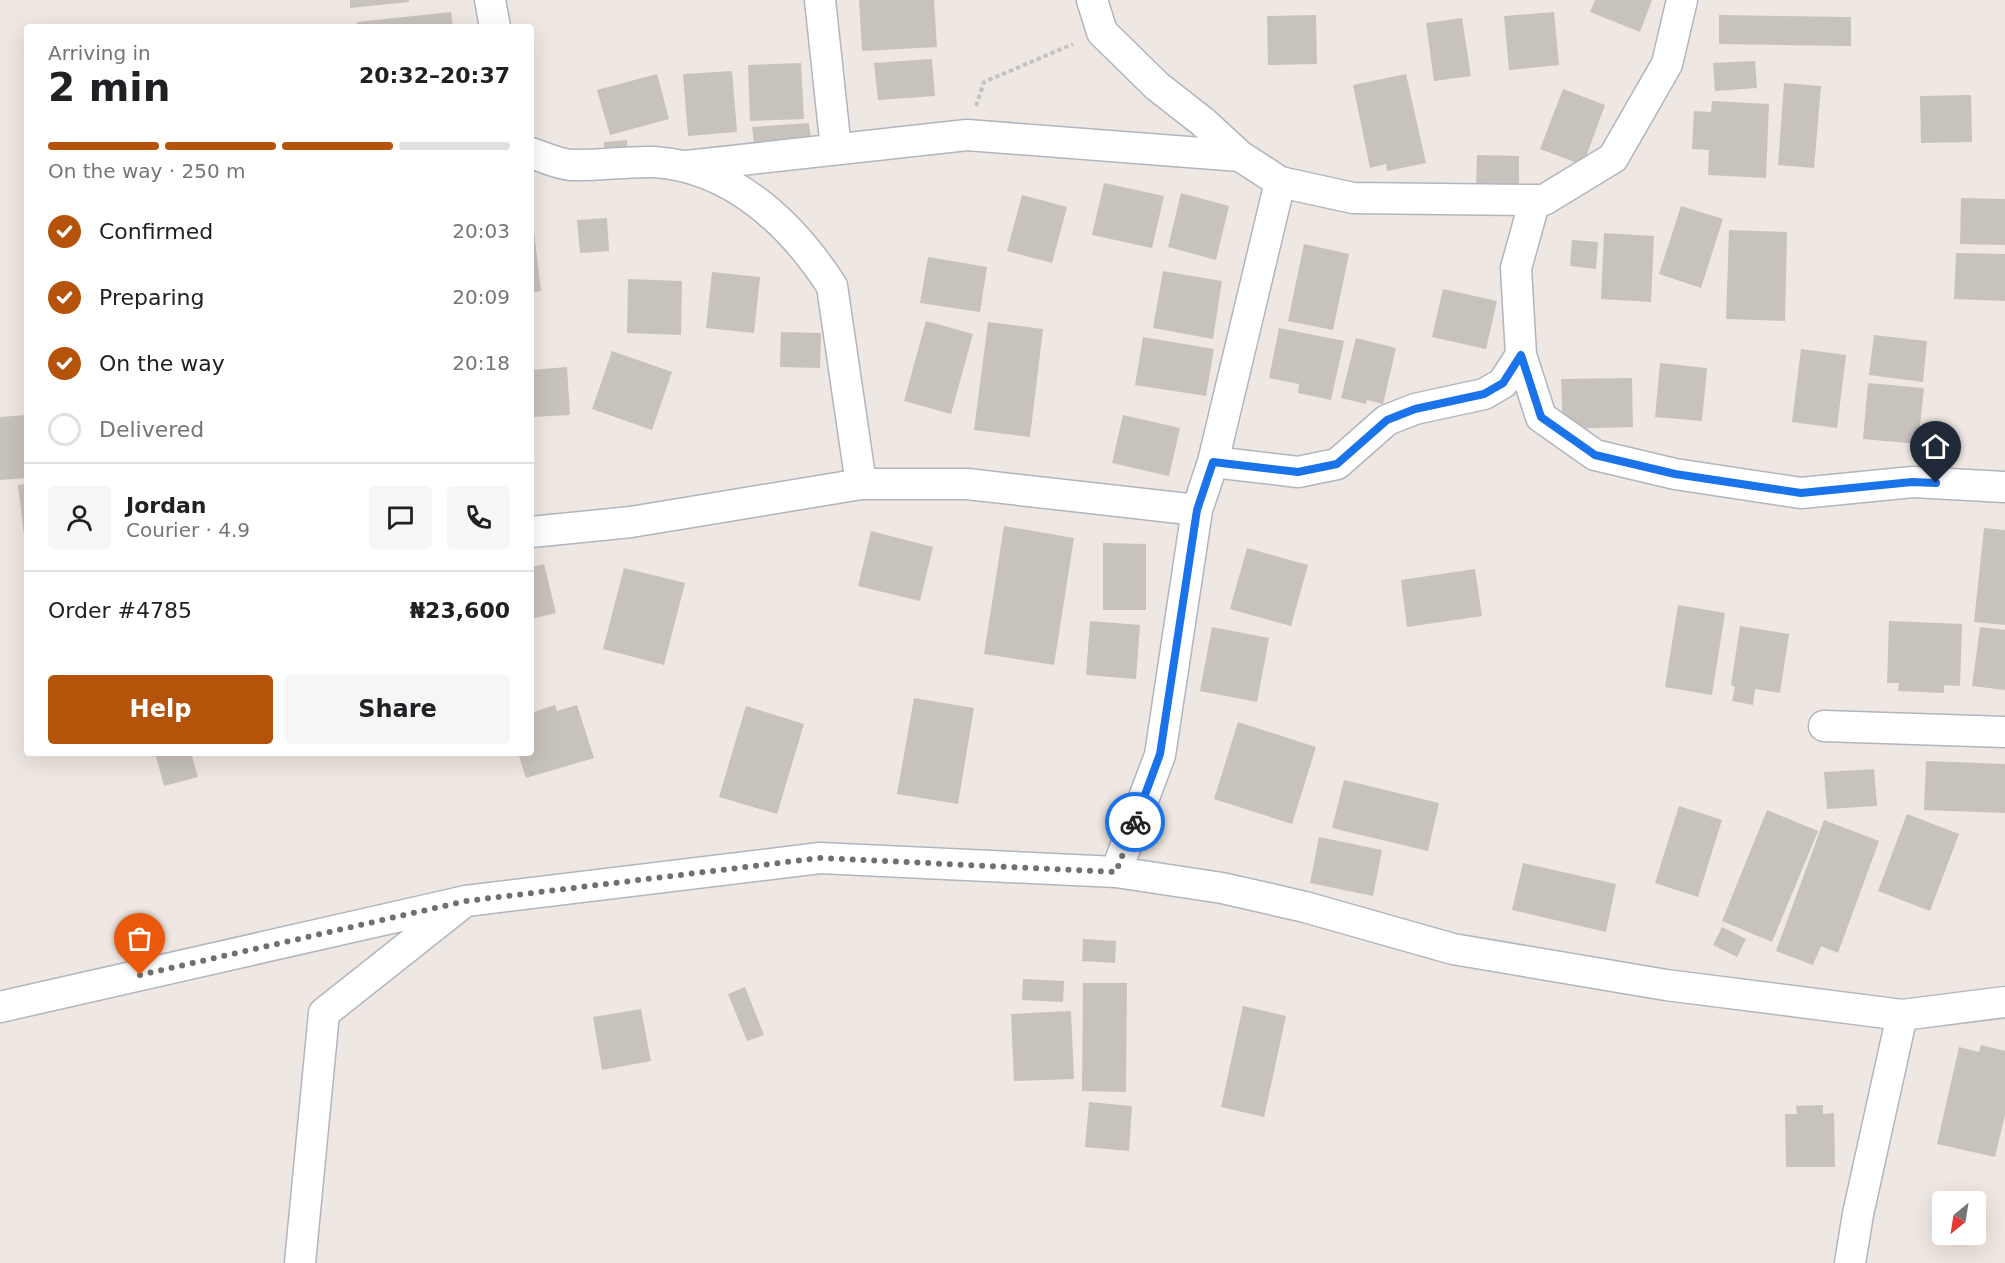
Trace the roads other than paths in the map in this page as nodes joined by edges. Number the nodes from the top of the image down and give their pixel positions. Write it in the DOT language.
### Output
graph roads {
  1 [pos="490,0"];
  2 [pos="820,0"];
  3 [pos="1092,0"];
  4 [pos="1682,0"];
  5 [pos="494,24"];
  6 [pos="836,149"];
  7 [pos="534,154"];
  8 [pos="1240,156"];
  9 [pos="687,166"];
  10 [pos="1280,182"];
  11 [pos="1535,201"];
  12 [pos="1521,355"];
  13 [pos="1213,462"];
  14 [pos="861,484"];
  15 [pos="2005,487"];
  16 [pos="1197,510"];
  17 [pos="534,532"];
  18 [pos="1824,726"];
  19 [pos="2005,732"];
  20 [pos="1116,872"];
  21 [pos="466,901"];
  22 [pos="2005,1002"];
  23 [pos="0,1007"];
  24 [pos="1902,1015"];
  25 [pos="300,1263"];
  26 [pos="1850,1263"];
  1 -- 5 [label="street"];
  2 -- 6 [label="street"];
  3 -- 8 [label="street"];
  4 -- 11 [label="street"];
  6 -- 8 [label="street"];
  6 -- 9 [label="street"];
  7 -- 9 [label="street"];
  8 -- 10 [label="street"];
  9 -- 14 [label="street"];
  10 -- 11 [label="street"];
  10 -- 13 [label="street"];
  11 -- 12 [label="street"];
  12 -- 13 [label="street"];
  12 -- 15 [label="street"];
  13 -- 16 [label="street"];
  14 -- 16 [label="street"];
  14 -- 17 [label="street"];
  16 -- 20 [label="street"];
  18 -- 19 [label="street"];
  20 -- 21 [label="street"];
  20 -- 24 [label="street"];
  21 -- 23 [label="street"];
  21 -- 25 [label="street"];
  22 -- 24 [label="street"];
  24 -- 26 [label="street"];
}
